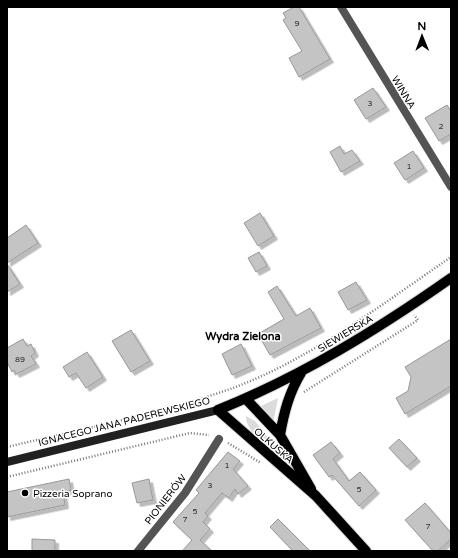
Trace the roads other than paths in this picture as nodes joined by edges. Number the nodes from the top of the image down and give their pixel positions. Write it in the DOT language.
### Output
graph roads {
  1 [pos="341,7"];
  2 [pos="451,187"];
  3 [pos="451,278"];
  4 [pos="301,373"];
  5 [pos="246,399"];
  6 [pos="218,410"];
  7 [pos="280,435"];
  8 [pos="219,439"];
  9 [pos="7,462"];
  10 [pos="316,496"];
  11 [pos="138,551"];
  12 [pos="366,551"];
  1 -- 2 [label="street, WINNA"];
  3 -- 4 [label="main road, SIEWIERSKA"];
  4 -- 5 [label="main road, SIEWIERSKA"];
  4 -- 7 [label="main road, OLKUSKA"];
  5 -- 6 [label="main road, IGNACEGO JANA PADEREWSKIEGO"];
  5 -- 7 [label="main road, OLKUSKA"];
  6 -- 9 [label="main road, IGNACEGO JANA PADEREWSKIEGO"];
  6 -- 10 [label="main road, OLKUSKA"];
  7 -- 10 [label="main road, OLKUSKA"];
  8 -- 11 [label="street, PIONIERÓW"];
  10 -- 12 [label="main road, OLKUSKA"];
}
